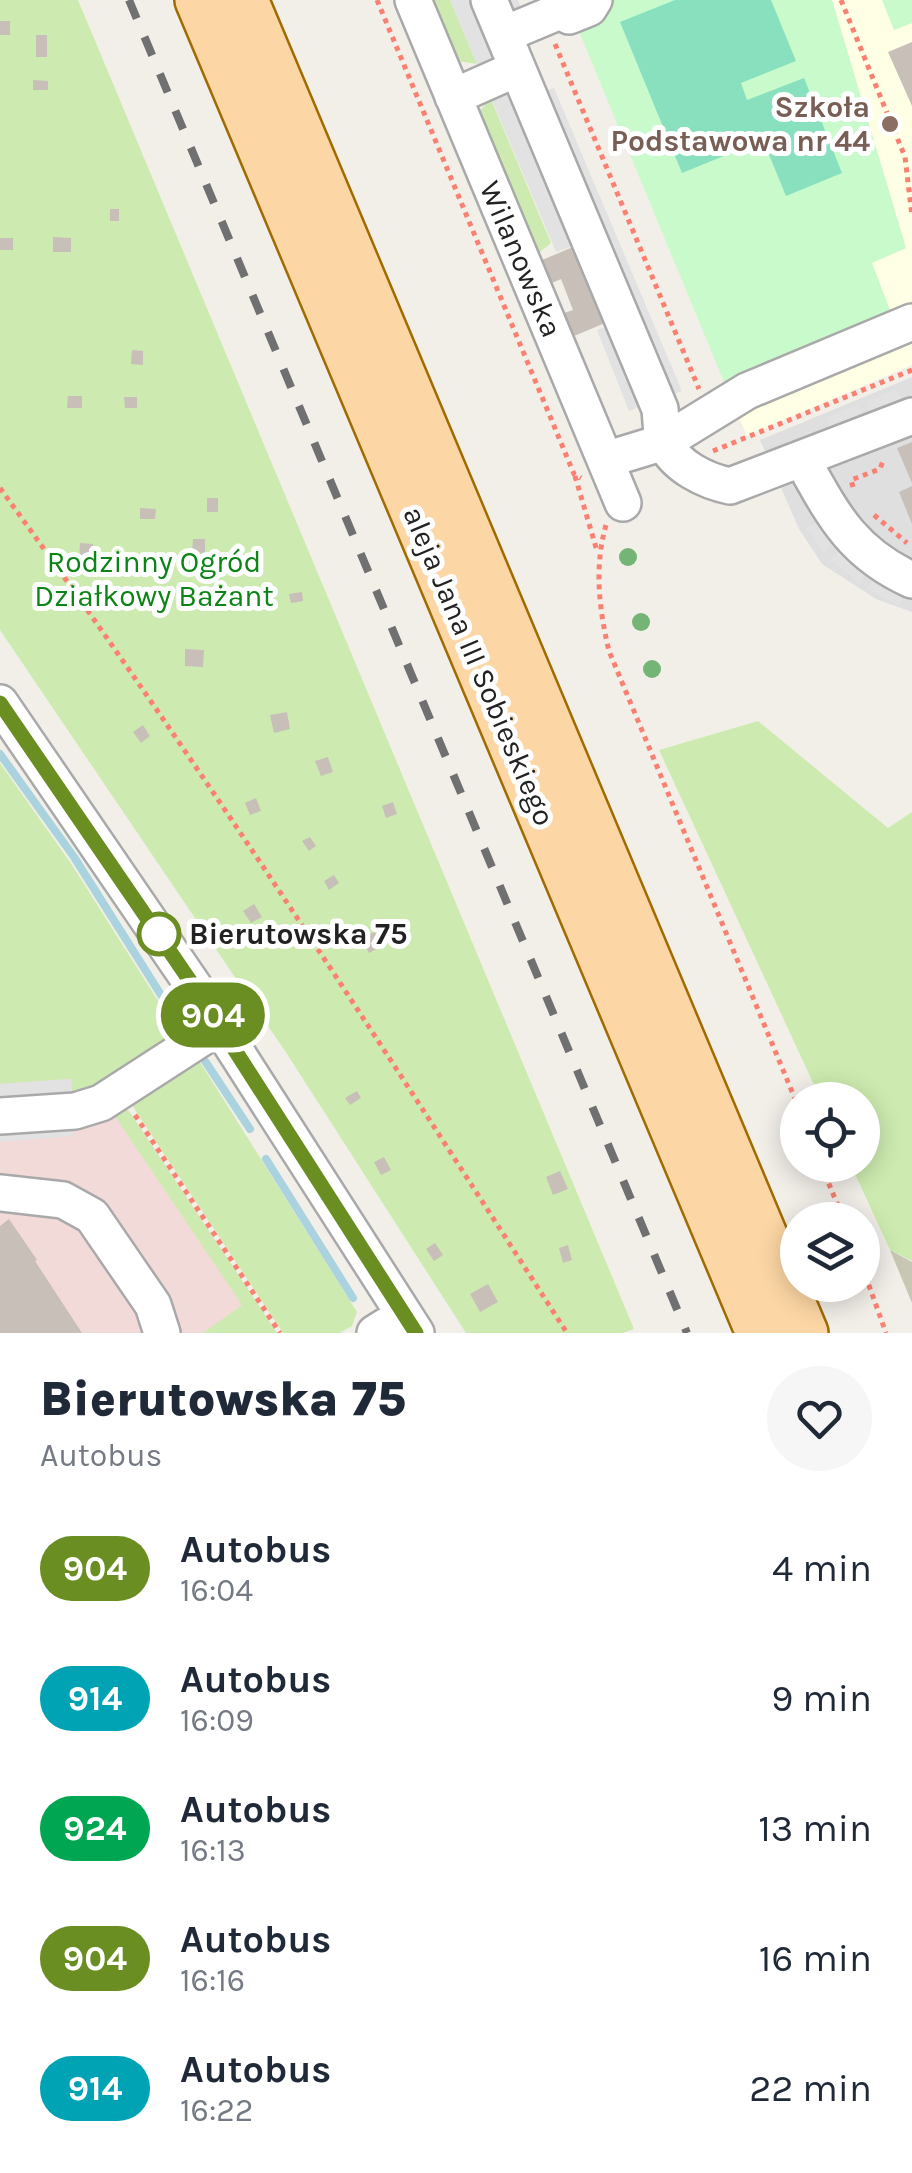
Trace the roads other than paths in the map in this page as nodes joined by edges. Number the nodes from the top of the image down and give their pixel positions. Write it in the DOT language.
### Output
graph roads {
  1 [pos="198,0"];
  2 [pos="245,0"];
  3 [pos="413,0"];
  4 [pos="489,0"];
  5 [pos="594,0"];
  6 [pos="557,10"];
  7 [pos="504,34"];
  8 [pos="516,69"];
  9 [pos="454,97"];
  10 [pos="912,322"];
  11 [pos="912,416"];
  12 [pos="664,442"];
  13 [pos="802,460"];
  14 [pos="912,580"];
  15 [pos="0,703"];
  16 [pos="220,1026"];
  17 [pos="0,1116"];
  18 [pos="0,1192"];
  19 [pos="398,1327"];
  20 [pos="162,1333"];
  21 [pos="759,1333"];
  22 [pos="805,1333"];
  1 -- 21 [label="main road, aleja Jana III Sobieskiego"];
  2 -- 22 [label="main road, aleja Jana III Sobieskiego"];
  3 -- 9 [label="street, Wilanowska"];
  4 -- 7 [label="street"];
  5 -- 6 [label="street"];
  6 -- 7 [label="street"];
  7 -- 8 [label="street"];
  8 -- 9 [label="street"];
  8 -- 12 [label="street"];
  9 -- 12 [label="street, Wilanowska"];
  10 -- 12 [label="street"];
  11 -- 13 [label="street"];
  12 -- 13 [label="street"];
  13 -- 14 [label="street"];
  15 -- 16 [label="street"];
  16 -- 17 [label="street"];
  16 -- 19 [label="street"];
  18 -- 20 [label="street"];
}
